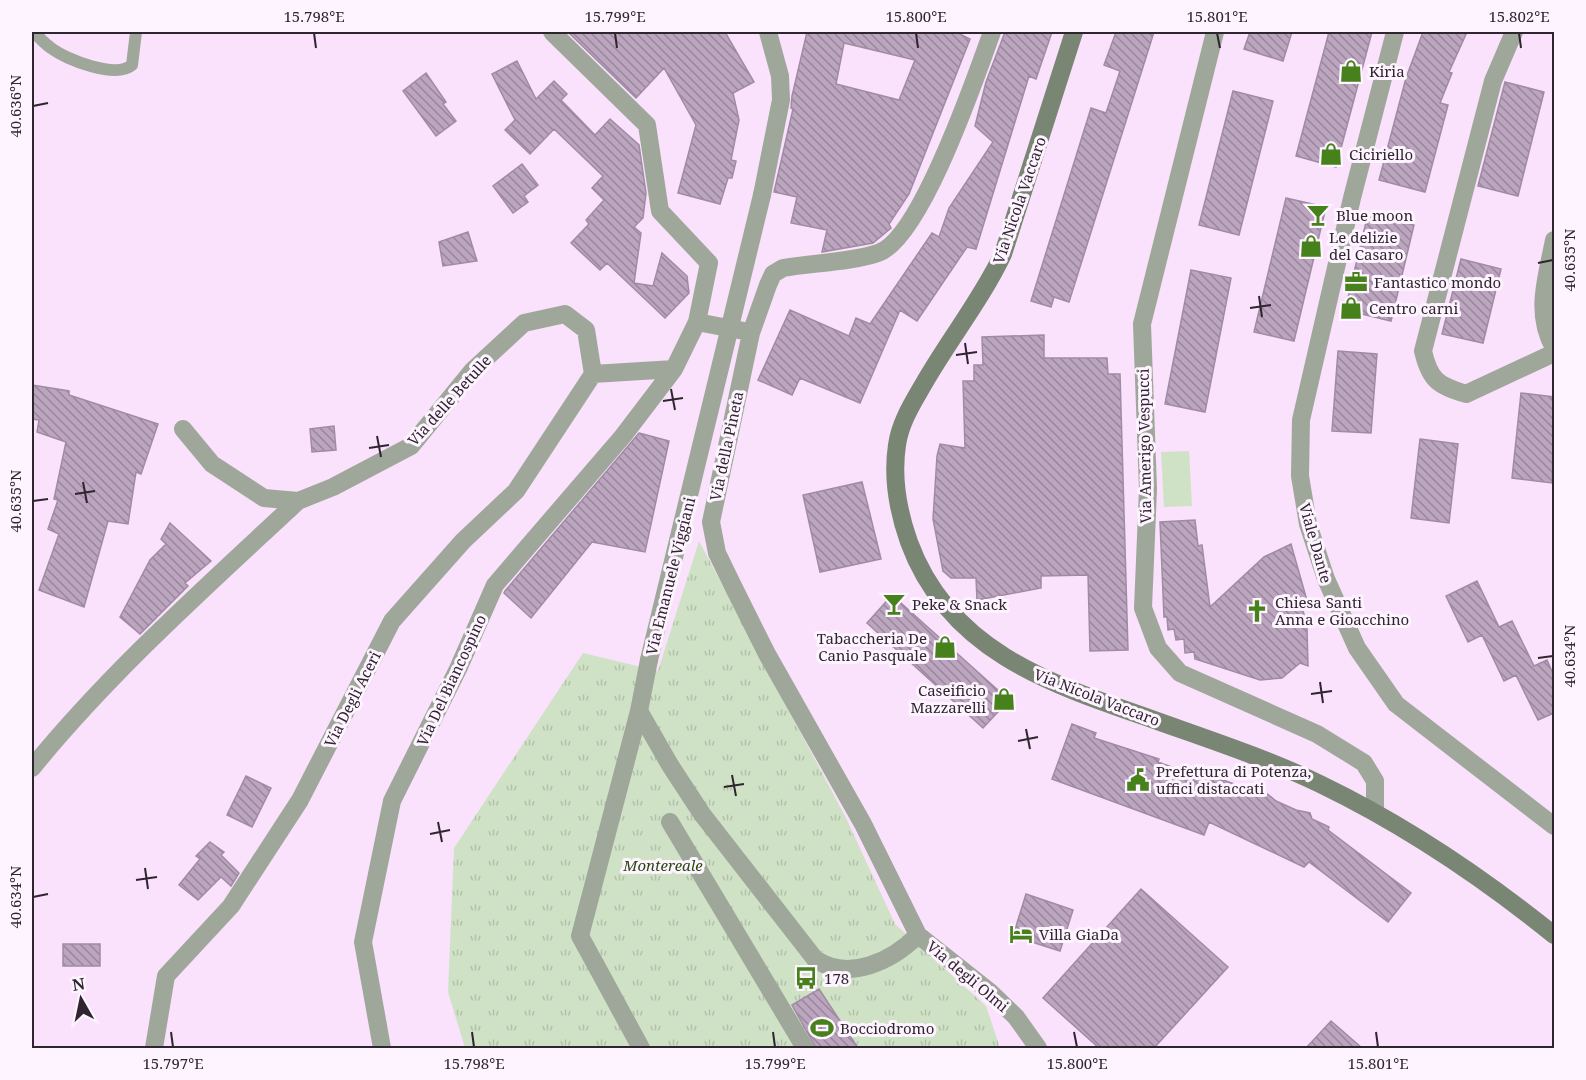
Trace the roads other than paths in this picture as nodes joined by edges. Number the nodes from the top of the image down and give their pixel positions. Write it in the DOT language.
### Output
graph roads {
  1 [pos="33,32"];
  2 [pos="136,32"];
  3 [pos="552,32"];
  4 [pos="757,32"];
  5 [pos="768,32"];
  6 [pos="992,32"];
  7 [pos="1074,32"];
  8 [pos="1215,32"];
  9 [pos="1395,32"];
  10 [pos="1514,32"];
  11 [pos="776,60"];
  12 [pos="1554,240"];
  13 [pos="697,322"];
  14 [pos="751,333"];
  15 [pos="1554,348"];
  16 [pos="1554,352"];
  17 [pos="674,369"];
  18 [pos="593,374"];
  19 [pos="183,429"];
  20 [pos="298,501"];
  21 [pos="639,711"];
  22 [pos="32,768"];
  23 [pos="1375,812"];
  24 [pos="670,822"];
  25 [pos="1554,825"];
  26 [pos="918,935"];
  27 [pos="1554,935"];
  28 [pos="154,1048"];
  29 [pos="382,1048"];
  30 [pos="641,1048"];
  31 [pos="805,1048"];
  32 [pos="1038,1048"];
  1 -- 2 [label="lane"];
  3 -- 13 [label="street, Via Del Biancospino"];
  4 -- 11 [label="street"];
  5 -- 11 [label="street, Via Emanuele Viggiani"];
  6 -- 14 [label="street, Via della Pineta"];
  7 -- 23 [label="street, Via Nicola Vaccaro"];
  8 -- 23 [label="street, Via Amerigo Vespucci"];
  9 -- 25 [label="street, Viale Dante"];
  10 -- 16 [label="street"];
  11 -- 21 [label="street, Via Emanuele Viggiani, bridge"];
  12 -- 15 [label="street"];
  13 -- 14 [label="street"];
  13 -- 17 [label="street, Via Del Biancospino"];
  14 -- 26 [label="street, Via della Pineta"];
  17 -- 18 [label="street"];
  17 -- 29 [label="street, Via Del Biancospino"];
  18 -- 20 [label="street, Via delle Betulle"];
  18 -- 28 [label="street, Via Degli Aceri"];
  19 -- 20 [label="street, Via delle Betulle"];
  20 -- 22 [label="street, Via delle Betulle"];
  21 -- 26 [label="street"];
  21 -- 30 [label="street, Via Emanuele Viggiani"];
  23 -- 27 [label="street, Via Nicola Vaccaro"];
  24 -- 31 [label="street"];
  26 -- 32 [label="street, Via degli Olmi"];
}
